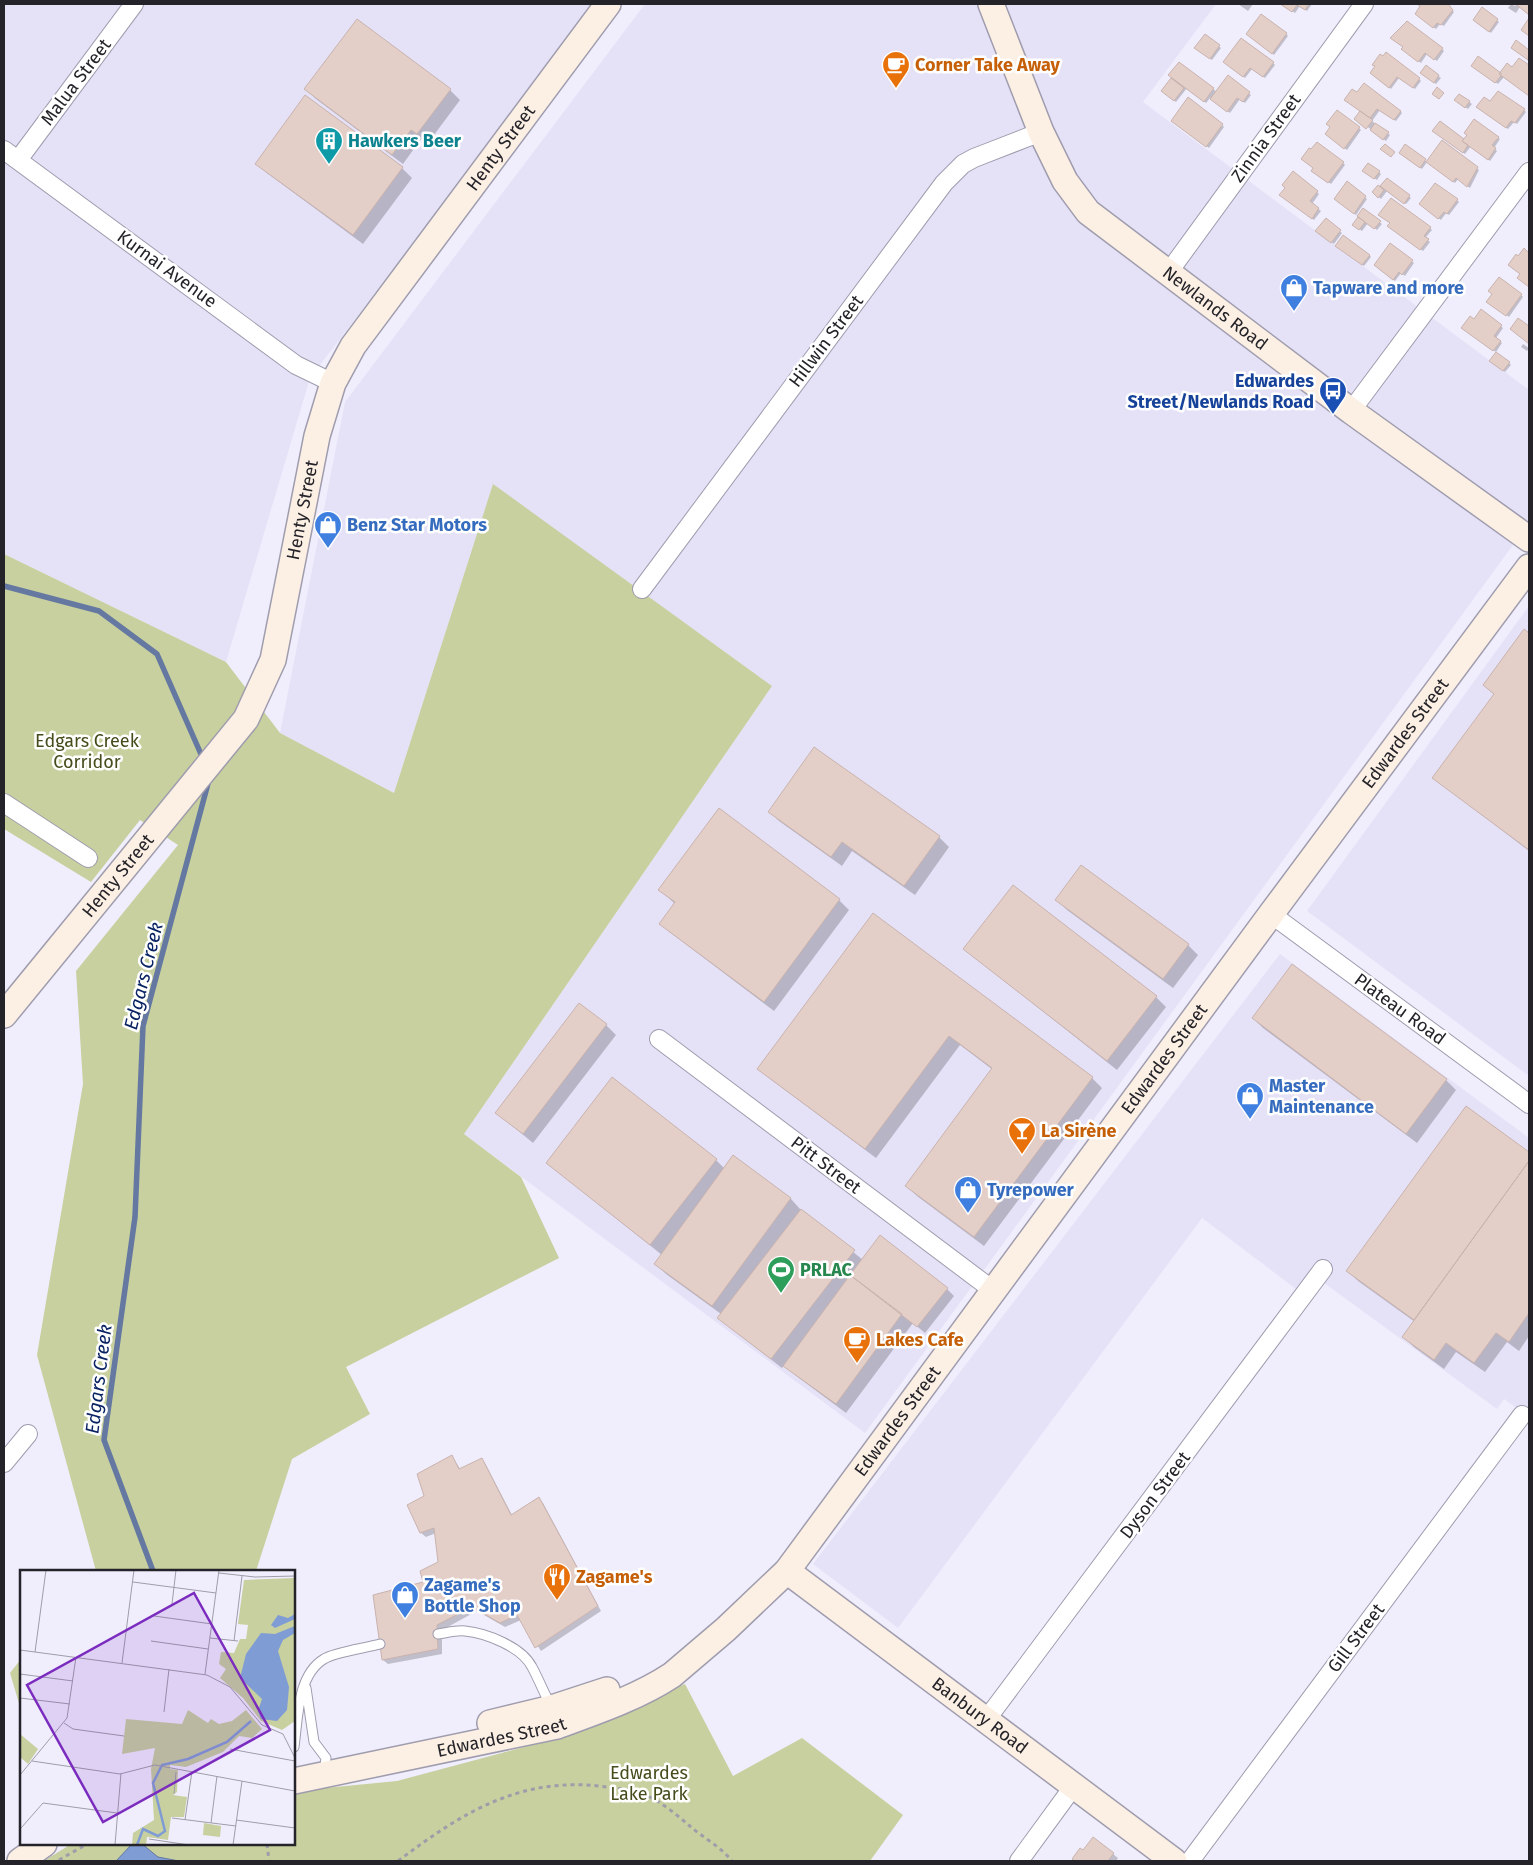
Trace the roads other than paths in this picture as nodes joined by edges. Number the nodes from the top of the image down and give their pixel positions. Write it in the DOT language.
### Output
graph roads {
  1 [pos="134,4"];
  2 [pos="608,4"];
  3 [pos="991,4"];
  4 [pos="1364,4"];
  5 [pos="1041,132"];
  6 [pos="11,155"];
  7 [pos="1529,172"];
  8 [pos="1168,273"];
  9 [pos="333,382"];
  10 [pos="1351,410"];
  11 [pos="1529,539"];
  12 [pos="1529,567"];
  13 [pos="642,589"];
  14 [pos="4,803"];
  15 [pos="88,858"];
  16 [pos="1270,914"];
  17 [pos="7,1004"];
  18 [pos="659,1039"];
  19 [pos="1529,1104"];
  20 [pos="1324,1269"];
  21 [pos="994,1290"];
  22 [pos="1522,1415"];
  23 [pos="28,1434"];
  24 [pos="4,1463"];
  25 [pos="787,1572"];
  26 [pos="438,1634"];
  27 [pos="380,1644"];
  28 [pos="306,1680"];
  29 [pos="550,1718"];
  30 [pos="986,1720"];
  31 [pos="295,1741"];
  32 [pos="308,1770"];
  33 [pos="1074,1787"];
  34 [pos="43,1845"];
  35 [pos="20,1861"];
  36 [pos="1019,1861"];
  37 [pos="1174,1861"];
  38 [pos="1190,1861"];
  1 -- 6 [label="street, Malua Street"];
  2 -- 9 [label="street, Henty Street"];
  3 -- 5 [label="street, Newlands Road"];
  4 -- 8 [label="street, Zinnia Street"];
  5 -- 8 [label="street, Newlands Road"];
  5 -- 13 [label="street, Hillwin Street"];
  6 -- 9 [label="street, Kurnai Avenue"];
  7 -- 10 [label="street"];
  8 -- 10 [label="street, Newlands Road"];
  9 -- 17 [label="street, Henty Street"];
  10 -- 11 [label="street, Newlands Road"];
  12 -- 16 [label="street, Edwardes Street"];
  14 -- 15 [label="street"];
  16 -- 19 [label="street, Plateau Road"];
  16 -- 21 [label="street, Edwardes Street"];
  18 -- 21 [label="street, Pitt Street"];
  20 -- 30 [label="street, Dyson Street"];
  21 -- 25 [label="street, Edwardes Street"];
  22 -- 38 [label="street, Gill Street"];
  23 -- 24 [label="street"];
  25 -- 29 [label="street, Edwardes Street"];
  25 -- 30 [label="street, Banbury Road"];
  26 -- 29 [label="lane"];
  27 -- 28 [label="lane"];
  28 -- 31 [label="lane"];
  28 -- 32 [label="lane"];
  29 -- 32 [label="street, Edwardes Street"];
  30 -- 33 [label="street, Banbury Road"];
  33 -- 36 [label="street"];
  33 -- 37 [label="street, Banbury Road"];
  34 -- 35 [label="street"];
}
